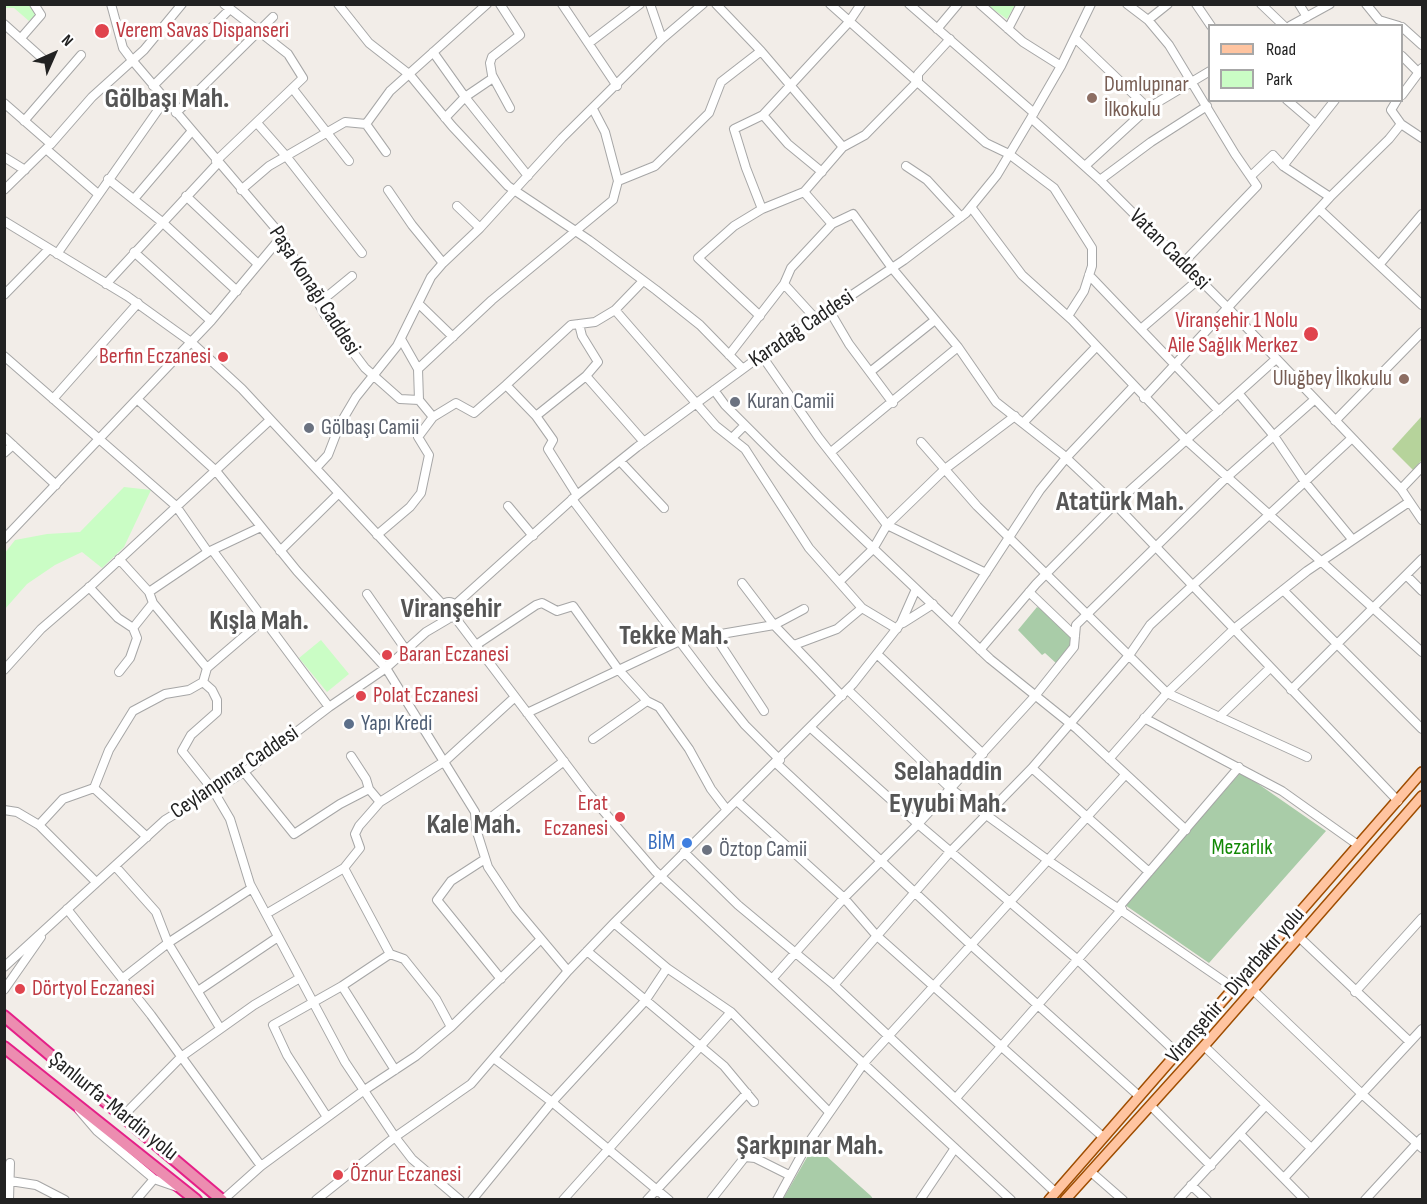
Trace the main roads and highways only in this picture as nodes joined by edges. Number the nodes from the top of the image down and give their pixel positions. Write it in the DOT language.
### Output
graph roads {
  1 [pos="1422,772"];
  2 [pos="1422,796"];
  3 [pos="4,1016"];
  4 [pos="4,1047"];
  5 [pos="1052,1196"];
  6 [pos="196,1200"];
  7 [pos="223,1200"];
  8 [pos="1065,1200"];
  1 -- 5 [label="main road, Viranşehir - Diyarbakır yolu"];
  2 -- 8 [label="main road, Viranşehir - Diyarbakır yolu"];
  3 -- 7 [label="highway"];
  4 -- 6 [label="highway, Şanlıurfa-Mardin yolu"];
}
